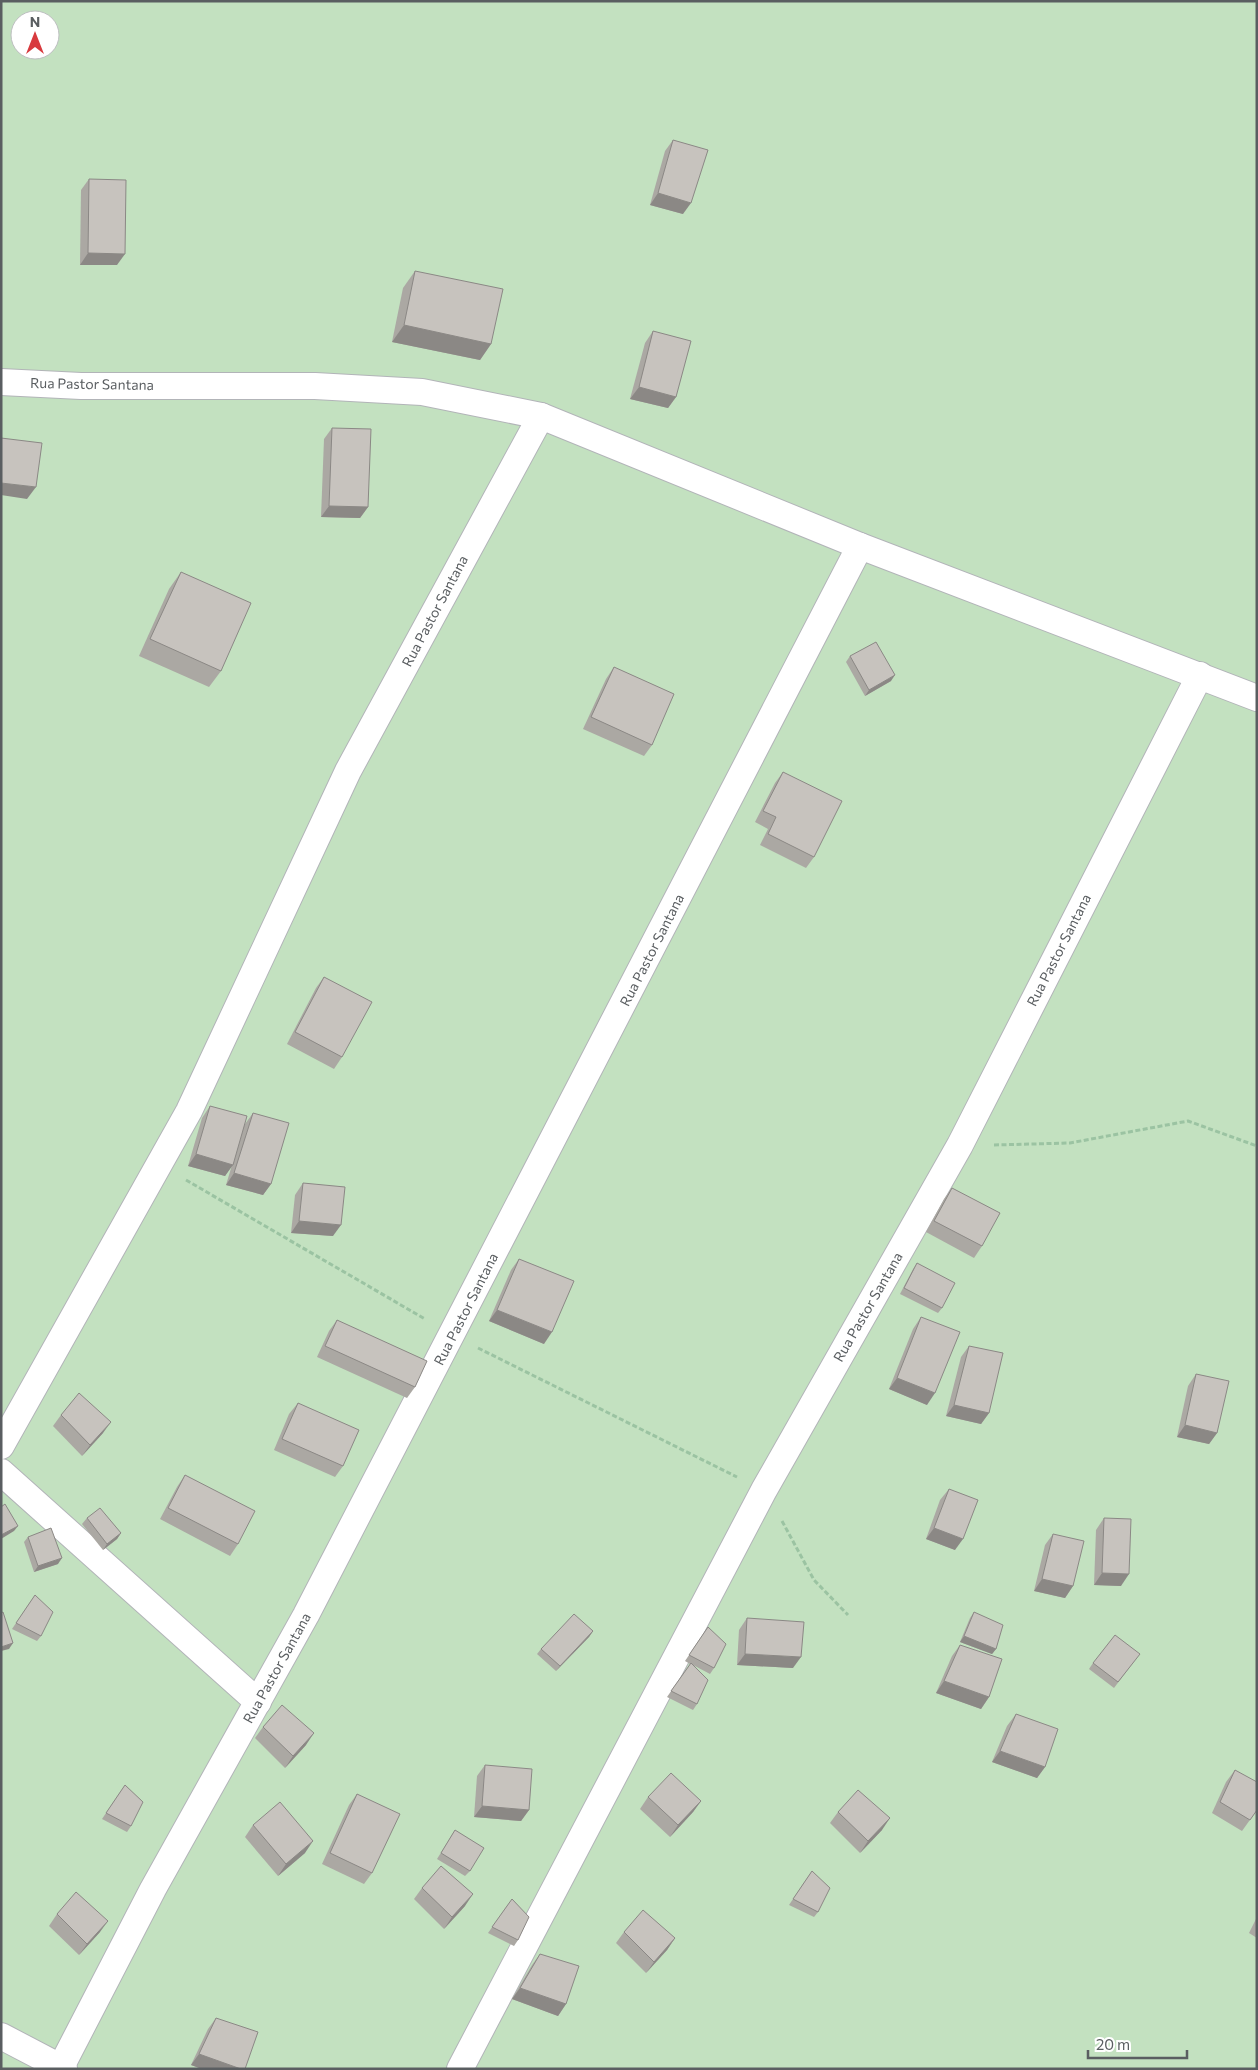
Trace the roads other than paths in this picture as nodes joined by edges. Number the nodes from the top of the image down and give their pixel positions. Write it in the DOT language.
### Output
graph roads {
  1 [pos="1,382"];
  2 [pos="541,416"];
  3 [pos="860,546"];
  4 [pos="1200,675"];
  5 [pos="1257,698"];
  6 [pos="1,1446"];
  7 [pos="1,1472"];
  8 [pos="258,1702"];
  9 [pos="1,2036"];
  10 [pos="62,2068"];
  11 [pos="460,2069"];
  1 -- 2 [label="street, Rua Pastor Santana"];
  2 -- 3 [label="street, Rua Pastor Santana"];
  2 -- 6 [label="street, Rua Pastor Santana"];
  3 -- 4 [label="street, Rua Pastor Santana"];
  3 -- 8 [label="street, Rua Pastor Santana"];
  4 -- 5 [label="street, Rua Pastor Santana"];
  4 -- 11 [label="street, Rua Pastor Santana"];
  7 -- 8 [label="street"];
  8 -- 10 [label="street, Rua Pastor Santana"];
  9 -- 10 [label="street"];
}
